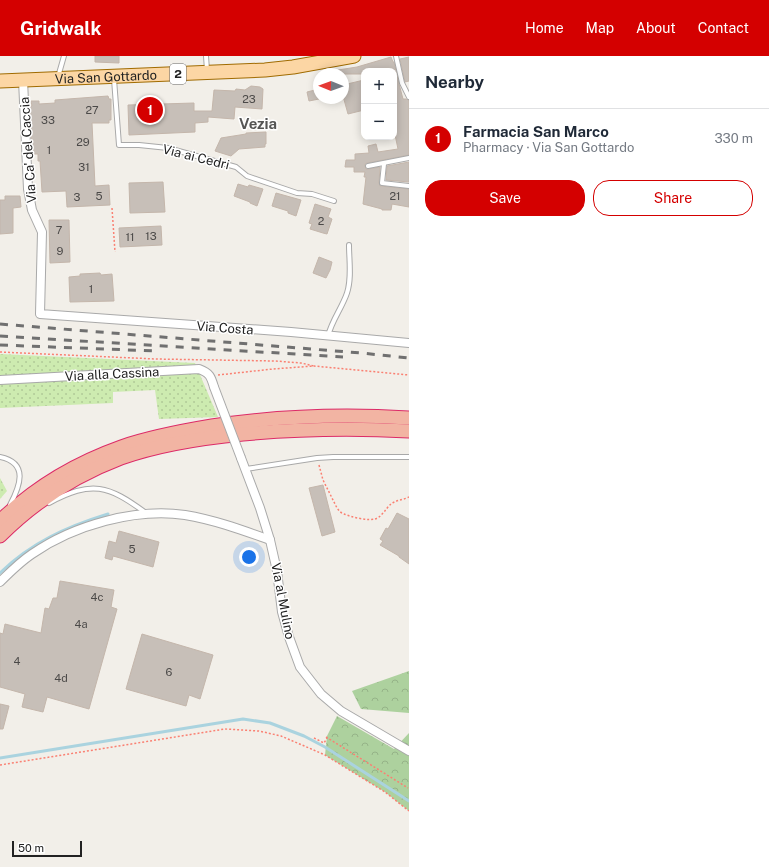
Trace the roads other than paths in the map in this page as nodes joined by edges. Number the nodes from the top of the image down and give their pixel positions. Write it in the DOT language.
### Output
graph roads {
  1 [pos="64,56"];
  2 [pos="206,56"];
  3 [pos="354,56"];
  4 [pos="396,56"];
  5 [pos="208,73"];
  6 [pos="114,76"];
  7 [pos="58,79"];
  8 [pos="23,80"];
  9 [pos="0,81"];
  10 [pos="409,97"];
  11 [pos="409,158"];
  12 [pos="384,164"];
  13 [pos="368,166"];
  14 [pos="409,186"];
  15 [pos="334,201"];
  16 [pos="349,245"];
  17 [pos="40,314"];
  18 [pos="328,336"];
  19 [pos="409,343"];
  20 [pos="0,380"];
  21 [pos="214,387"];
  22 [pos="409,418"];
  23 [pos="409,431"];
  24 [pos="0,457"];
  25 [pos="409,457"];
  26 [pos="246,469"];
  27 [pos="47,504"];
  28 [pos="41,507"];
  29 [pos="148,514"];
  30 [pos="6,520"];
  31 [pos="0,536"];
  32 [pos="270,540"];
  33 [pos="0,582"];
  34 [pos="409,751"];
  1 -- 7 [label="lane"];
  2 -- 5 [label="lane"];
  3 -- 5 [label="main road, Via San Gottardo / 2"];
  4 -- 10 [label="lane"];
  5 -- 6 [label="main road, Via San Gottardo / 2"];
  6 -- 7 [label="main road, Via San Gottardo / 2"];
  6 -- 15 [label="lane, Via ai Cedri"];
  7 -- 8 [label="main road, Via San Gottardo / 2"];
  8 -- 9 [label="main road, Via San Gottardo / 2"];
  8 -- 17 [label="street, Via Ca' del Caccia"];
  11 -- 12 [label="lane"];
  12 -- 13 [label="lane"];
  12 -- 14 [label="lane"];
  16 -- 18 [label="lane"];
  17 -- 18 [label="street, Via Costa"];
  18 -- 19 [label="street, Via Costa"];
  20 -- 21 [label="street, Via alla Cassina"];
  21 -- 26 [label="street, Via al Mulino, bridge"];
  22 -- 30 [label="highway"];
  23 -- 30 [label="highway"];
  24 -- 30 [label="lane"];
  25 -- 26 [label="lane"];
  26 -- 32 [label="street, Via al Mulino"];
  27 -- 29 [label="lane"];
  28 -- 30 [label="lane"];
  29 -- 32 [label="street"];
  29 -- 33 [label="street"];
  30 -- 31 [label="highway"];
  32 -- 34 [label="street, Via al Mulino"];
}
